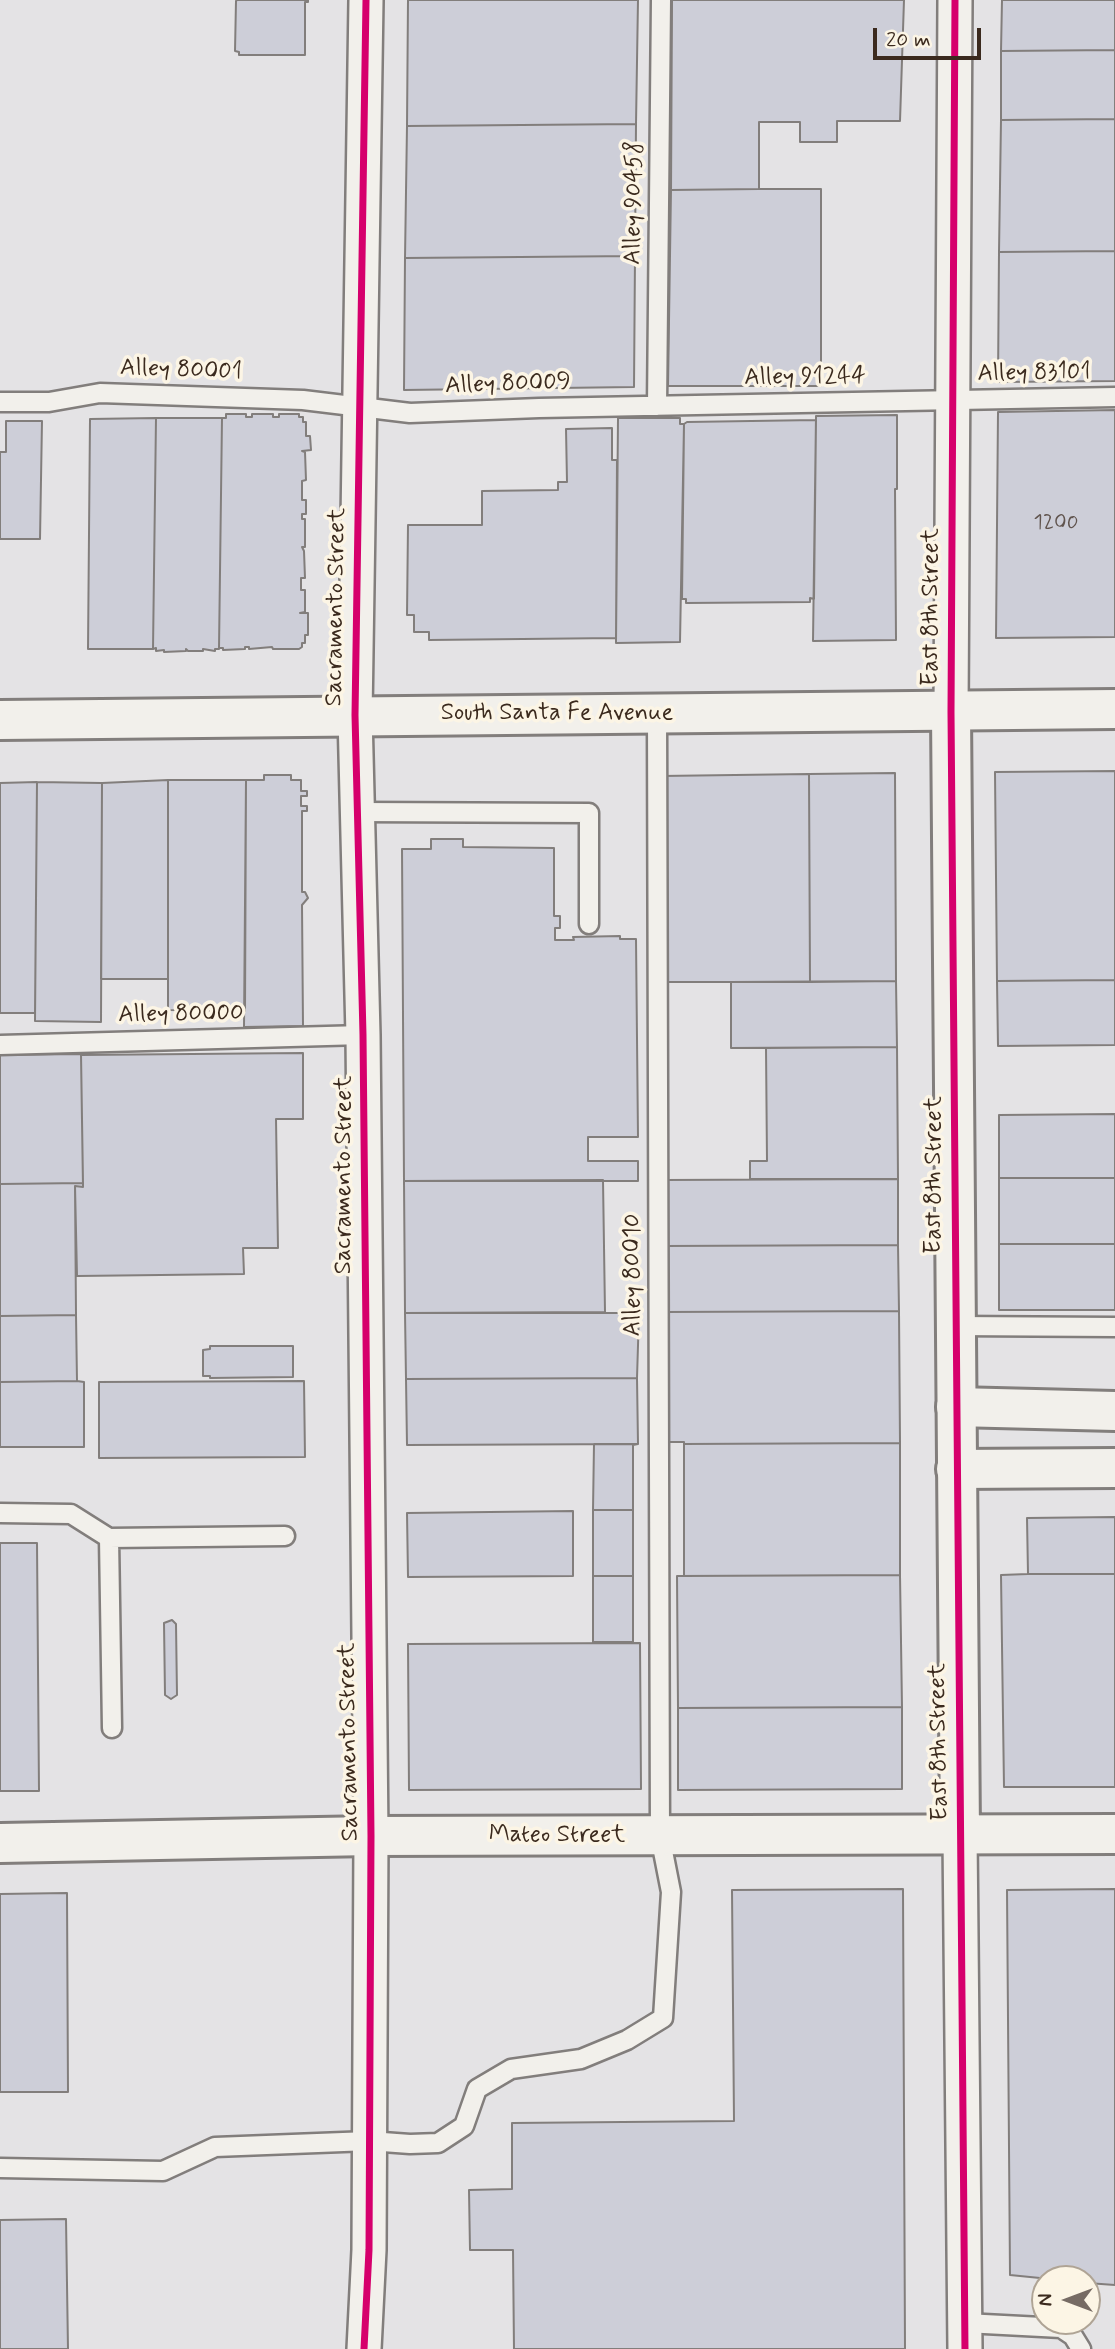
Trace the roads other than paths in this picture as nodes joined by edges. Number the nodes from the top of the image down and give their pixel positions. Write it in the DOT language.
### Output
graph roads {
  1 [pos="366,0"];
  2 [pos="662,0"];
  3 [pos="955,0"];
  4 [pos="1115,397"];
  5 [pos="953,400"];
  6 [pos="0,402"];
  7 [pos="657,406"];
  8 [pos="360,408"];
  9 [pos="1115,709"];
  10 [pos="951,712"];
  11 [pos="657,714"];
  12 [pos="355,715"];
  13 [pos="0,720"];
  14 [pos="357,812"];
  15 [pos="589,924"];
  16 [pos="363,1035"];
  17 [pos="0,1045"];
  18 [pos="955,1326"];
  19 [pos="1115,1327"];
  20 [pos="956,1407"];
  21 [pos="1115,1411"];
  22 [pos="1115,1468"];
  23 [pos="956,1469"];
  24 [pos="0,1514"];
  25 [pos="285,1536"];
  26 [pos="109,1538"];
  27 [pos="112,1728"];
  28 [pos="1115,1834"];
  29 [pos="960,1835"];
  30 [pos="371,1836"];
  31 [pos="660,1836"];
  32 [pos="0,1843"];
  33 [pos="369,2141"];
  34 [pos="0,2168"];
  35 [pos="965,2336"];
  36 [pos="364,2349"];
  37 [pos="1081,2349"];
  1 -- 8 [label="street, Sacramento Street"];
  2 -- 7 [label="lane, Alley 90458"];
  3 -- 5 [label="street, East 8th Street"];
  4 -- 5 [label="lane, Alley 83101"];
  5 -- 7 [label="lane, Alley 91244"];
  5 -- 10 [label="street, East 8th Street"];
  6 -- 8 [label="lane, Alley 80001"];
  7 -- 8 [label="lane, Alley 80009"];
  8 -- 12 [label="street, Sacramento Street"];
  9 -- 10 [label="main road, South Santa Fe Avenue"];
  10 -- 11 [label="main road, South Santa Fe Avenue"];
  10 -- 18 [label="main road, East 8th Street"];
  11 -- 12 [label="main road, South Santa Fe Avenue"];
  11 -- 31 [label="lane, Alley 80010"];
  12 -- 13 [label="main road, South Santa Fe Avenue"];
  12 -- 14 [label="street, Sacramento Street"];
  14 -- 15 [label="lane"];
  14 -- 16 [label="street, Sacramento Street"];
  16 -- 17 [label="lane, Alley 80000"];
  16 -- 30 [label="street, Sacramento Street"];
  18 -- 19 [label="lane"];
  18 -- 20 [label="main road, East 8th Street"];
  20 -- 21 [label="main road"];
  20 -- 23 [label="main road, East 8th Street"];
  22 -- 23 [label="main road"];
  23 -- 29 [label="main road, East 8th Street"];
  24 -- 26 [label="lane"];
  25 -- 26 [label="lane"];
  26 -- 27 [label="lane"];
  28 -- 29 [label="main road, Mateo Street"];
  29 -- 31 [label="main road, Mateo Street"];
  29 -- 35 [label="street, East 8th Street"];
  30 -- 31 [label="main road, Mateo Street"];
  30 -- 32 [label="main road, Mateo Street"];
  30 -- 33 [label="street, Sacramento Street"];
  31 -- 33 [label="lane, Alley 80010"];
  33 -- 34 [label="lane"];
  33 -- 36 [label="street, Sacramento Street"];
  35 -- 37 [label="lane"];
}
